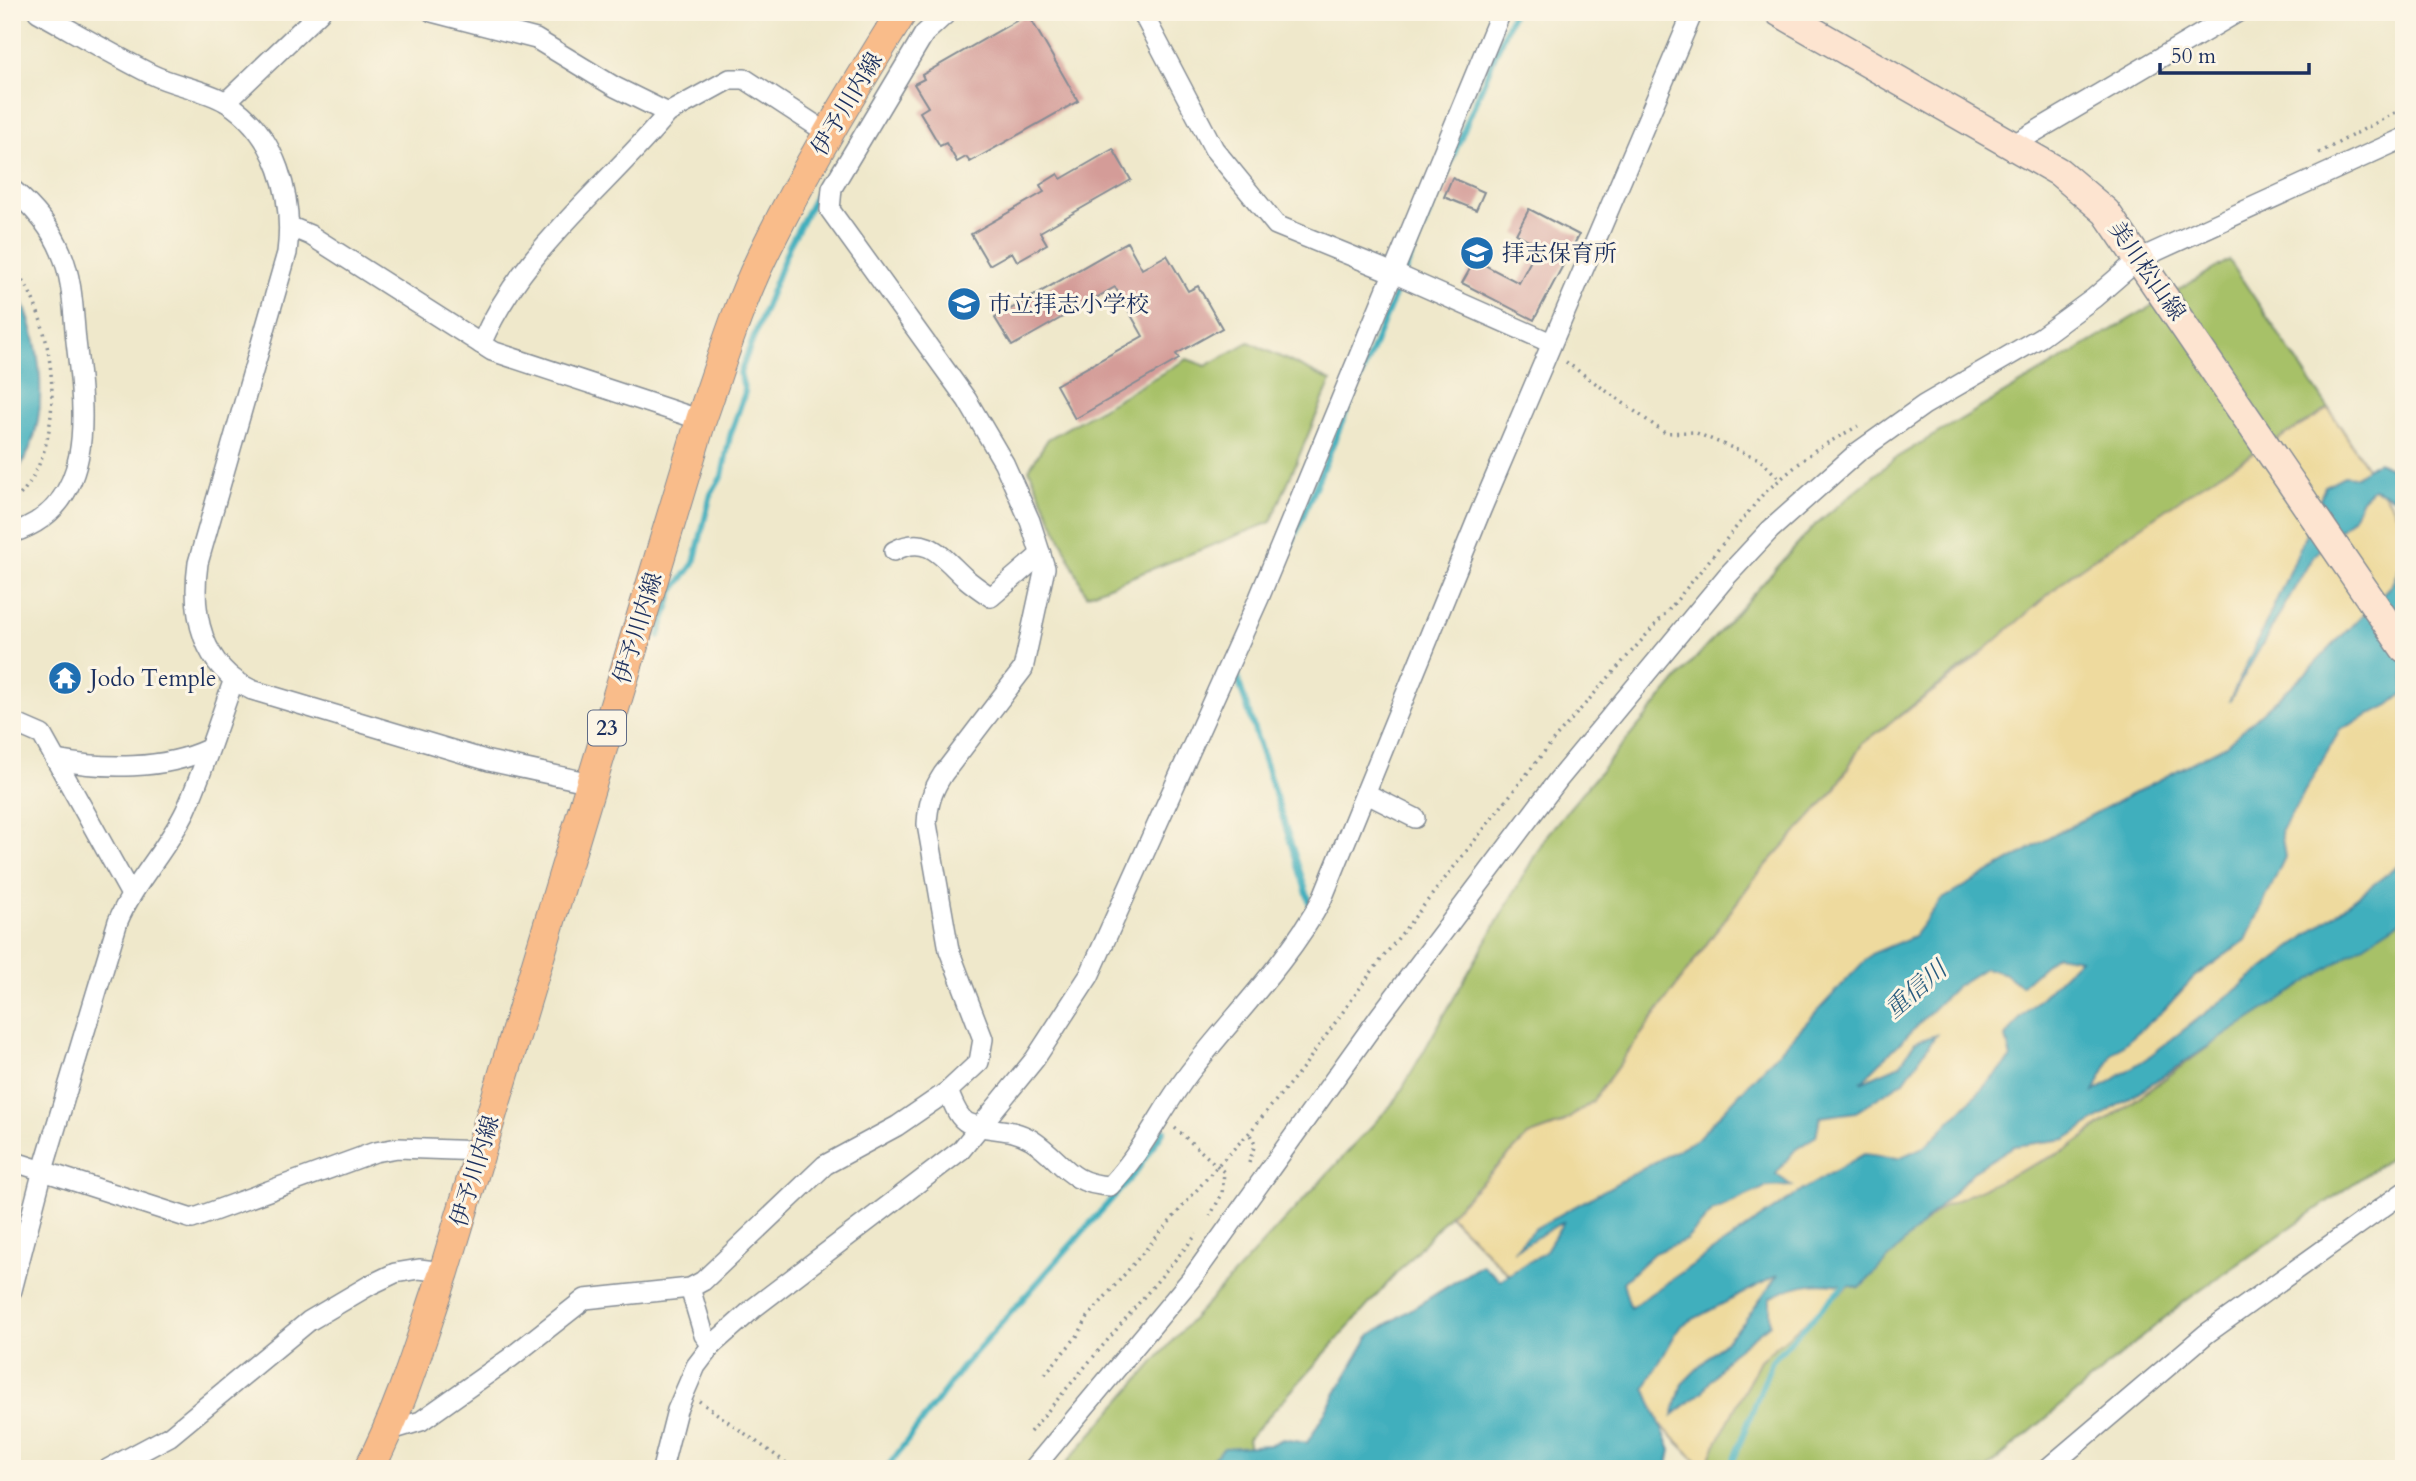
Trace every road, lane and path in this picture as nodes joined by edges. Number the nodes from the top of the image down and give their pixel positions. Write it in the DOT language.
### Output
graph roads {
  1 [pos="38,12"];
  2 [pos="320,12"];
  3 [pos="432,12"];
  4 [pos="902,12"];
  5 [pos="948,12"];
  6 [pos="1142,12"];
  7 [pos="1501,12"];
  8 [pos="1693,12"];
  9 [pos="1779,12"];
  10 [pos="2238,12"];
  11 [pos="226,102"];
  12 [pos="668,113"];
  13 [pos="829,134"];
  14 [pos="2404,138"];
  15 [pos="2014,145"];
  16 [pos="12,189"];
  17 [pos="290,227"];
  18 [pos="12,263"];
  19 [pos="2145,268"];
  20 [pos="1391,272"];
  21 [pos="481,344"];
  22 [pos="1550,347"];
  23 [pos="701,420"];
  24 [pos="1863,424"];
  25 [pos="1779,478"];
  26 [pos="12,502"];
  27 [pos="12,533"];
  28 [pos="894,551"];
  29 [pos="1041,554"];
  30 [pos="2404,648"];
  31 [pos="233,682"];
  32 [pos="12,722"];
  33 [pos="208,749"];
  34 [pos="56,761"];
  35 [pos="590,783"];
  36 [pos="1365,793"];
  37 [pos="1415,818"];
  38 [pos="130,892"];
  39 [pos="948,1091"];
  40 [pos="1160,1120"];
  41 [pos="982,1126"];
  42 [pos="481,1151"];
  43 [pos="12,1161"];
  44 [pos="1219,1164"];
  45 [pos="43,1170"];
  46 [pos="2404,1192"];
  47 [pos="1208,1221"];
  48 [pos="1199,1232"];
  49 [pos="444,1272"];
  50 [pos="690,1288"];
  51 [pos="12,1290"];
  52 [pos="712,1345"];
  53 [pos="1045,1374"];
  54 [pos="685,1391"];
  55 [pos="388,1431"];
  56 [pos="1030,1432"];
  57 [pos="108,1469"];
  58 [pos="369,1469"];
  59 [pos="662,1469"];
  60 [pos="794,1469"];
  61 [pos="1033,1469"];
  62 [pos="2047,1469"];
  1 -- 11 [label="street"];
  2 -- 11 [label="street"];
  3 -- 12 [label="street"];
  4 -- 13 [label="main road, 伊予川内線 / 23"];
  5 -- 29 [label="street"];
  6 -- 20 [label="street"];
  7 -- 20 [label="street"];
  8 -- 22 [label="street"];
  9 -- 15 [label="main road, 美川松山線"];
  10 -- 15 [label="street"];
  11 -- 17 [label="street"];
  12 -- 13 [label="street"];
  12 -- 21 [label="street"];
  13 -- 23 [label="main road, 伊予川内線 / 23"];
  14 -- 19 [label="street"];
  15 -- 19 [label="main road, 美川松山線"];
  16 -- 27 [label="street"];
  17 -- 21 [label="street"];
  17 -- 31 [label="street"];
  18 -- 26 [label="path"];
  19 -- 30 [label="main road, 美川松山線"];
  19 -- 61 [label="street"];
  20 -- 22 [label="street"];
  20 -- 41 [label="street"];
  21 -- 23 [label="street"];
  22 -- 25 [label="path"];
  22 -- 36 [label="street"];
  23 -- 35 [label="main road, 伊予川内線 / 23"];
  24 -- 25 [label="path"];
  25 -- 44 [label="path"];
  28 -- 29 [label="street"];
  29 -- 39 [label="street"];
  31 -- 33 [label="street"];
  31 -- 35 [label="street"];
  32 -- 34 [label="street"];
  33 -- 34 [label="street"];
  33 -- 38 [label="street"];
  34 -- 38 [label="street"];
  35 -- 42 [label="main road, 伊予川内線 / 23"];
  36 -- 37 [label="street"];
  36 -- 40 [label="street"];
  38 -- 45 [label="street"];
  39 -- 41 [label="street"];
  39 -- 50 [label="street"];
  40 -- 41 [label="street"];
  40 -- 44 [label="path"];
  41 -- 52 [label="street"];
  42 -- 45 [label="street"];
  42 -- 49 [label="main road, 伊予川内線 / 23"];
  43 -- 45 [label="street"];
  44 -- 47 [label="path"];
  44 -- 53 [label="path"];
  45 -- 51 [label="street"];
  46 -- 62 [label="street"];
  48 -- 56 [label="path"];
  49 -- 55 [label="main road, 伊予川内線 / 23"];
  49 -- 57 [label="street"];
  50 -- 52 [label="street"];
  50 -- 55 [label="street"];
  52 -- 54 [label="street"];
  54 -- 59 [label="street"];
  54 -- 60 [label="path"];
  55 -- 58 [label="main road, 伊予川内線 / 23"];
}
